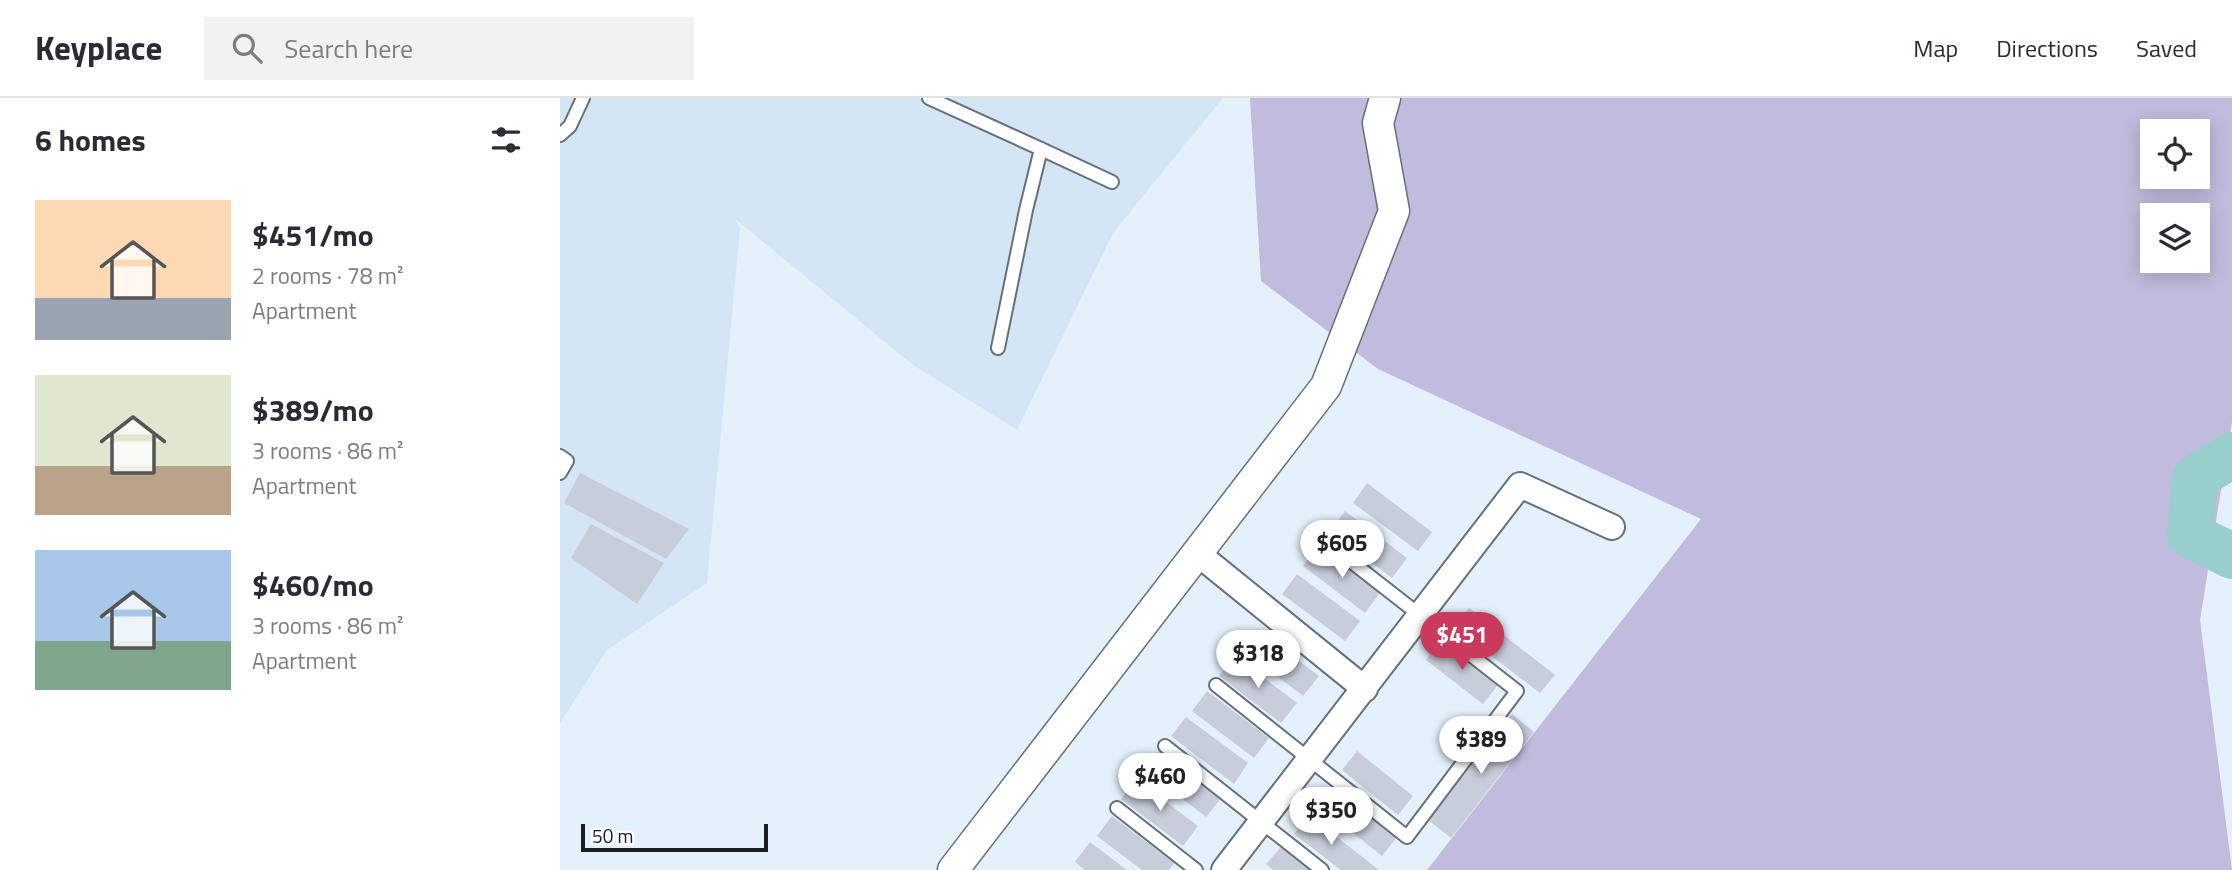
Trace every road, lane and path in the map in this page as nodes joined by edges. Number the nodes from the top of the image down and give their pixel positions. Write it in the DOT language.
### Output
graph roads {
  1 [pos="583,98"];
  2 [pos="929,98"];
  3 [pos="1385,98"];
  4 [pos="560,135"];
  5 [pos="1041,149"];
  6 [pos="1112,182"];
  7 [pos="998,348"];
  8 [pos="560,456"];
  9 [pos="560,472"];
  10 [pos="1612,527"];
  11 [pos="1321,538"];
  12 [pos="1197,553"];
  13 [pos="1421,615"];
  14 [pos="1216,685"];
  15 [pos="1365,689"];
  16 [pos="1165,746"];
  17 [pos="1310,760"];
  18 [pos="1117,808"];
  19 [pos="1261,822"];
  20 [pos="953,870"];
  21 [pos="1196,870"];
  22 [pos="1224,870"];
  23 [pos="1321,870"];
  1 -- 4 [label="lane"];
  2 -- 5 [label="lane"];
  3 -- 12 [label="street"];
  5 -- 6 [label="lane"];
  5 -- 7 [label="lane"];
  8 -- 9 [label="lane"];
  10 -- 13 [label="street"];
  11 -- 13 [label="lane"];
  12 -- 15 [label="street"];
  12 -- 20 [label="street"];
  13 -- 15 [label="street"];
  13 -- 17 [label="lane"];
  14 -- 17 [label="lane"];
  15 -- 17 [label="street"];
  16 -- 19 [label="lane"];
  17 -- 19 [label="street"];
  18 -- 21 [label="lane"];
  19 -- 22 [label="street"];
  19 -- 23 [label="lane"];
}
